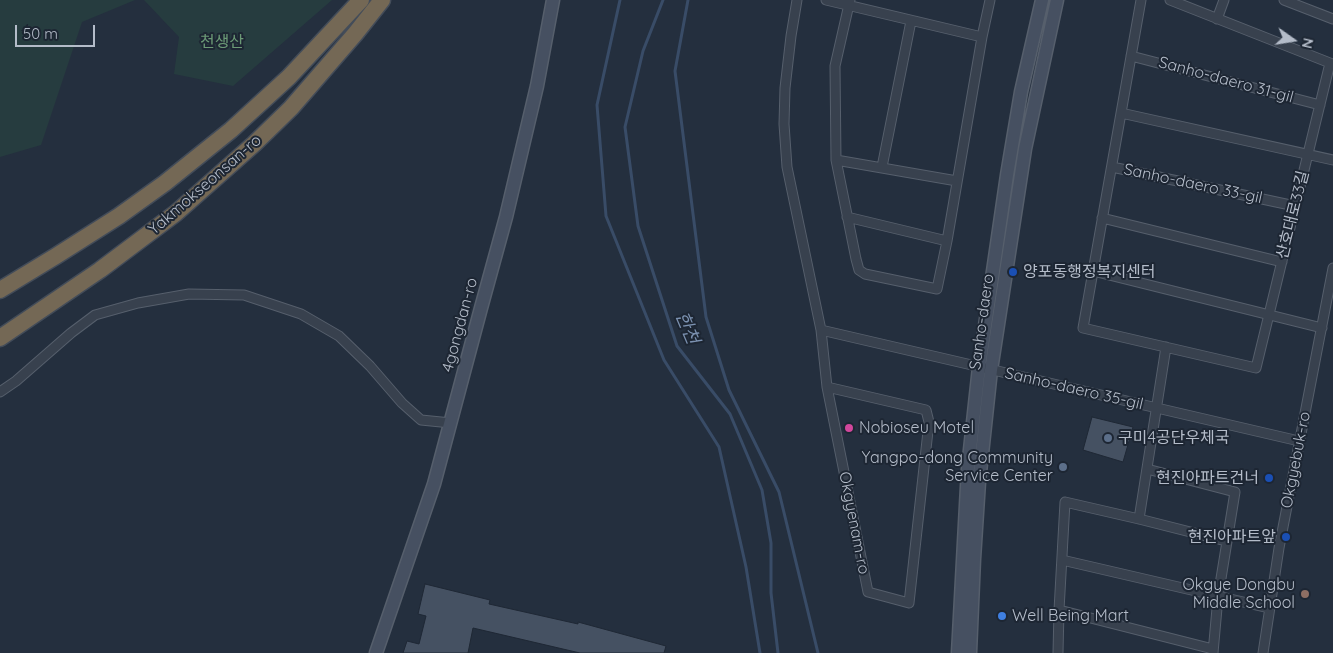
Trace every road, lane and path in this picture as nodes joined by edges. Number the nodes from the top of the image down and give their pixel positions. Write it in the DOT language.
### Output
graph roads {
  1 [pos="361,0"];
  2 [pos="382,0"];
  3 [pos="553,0"];
  4 [pos="797,0"];
  5 [pos="826,0"];
  6 [pos="990,0"];
  7 [pos="1042,0"];
  8 [pos="1058,0"];
  9 [pos="1141,0"];
  10 [pos="1170,0"];
  11 [pos="1224,0"];
  12 [pos="1284,0"];
  13 [pos="849,3"];
  14 [pos="1217,19"];
  15 [pos="1333,19"];
  16 [pos="911,20"];
  17 [pos="982,37"];
  18 [pos="1131,56"];
  19 [pos="1320,105"];
  20 [pos="1121,113"];
  21 [pos="1308,155"];
  22 [pos="836,160"];
  23 [pos="1333,160"];
  24 [pos="882,167"];
  25 [pos="1112,167"];
  26 [pos="957,181"];
  27 [pos="1295,206"];
  28 [pos="847,217"];
  29 [pos="1102,218"];
  30 [pos="947,241"];
  31 [pos="1282,262"];
  32 [pos="1333,268"];
  33 [pos="1093,271"];
  34 [pos="0,290"];
  35 [pos="1269,315"];
  36 [pos="1322,328"];
  37 [pos="820,330"];
  38 [pos="0,338"];
  39 [pos="1166,347"];
  40 [pos="985,368"];
  41 [pos="827,387"];
  42 [pos="0,392"];
  43 [pos="1156,408"];
  44 [pos="451,423"];
  45 [pos="1299,442"];
  46 [pos="1147,469"];
  47 [pos="1139,519"];
  48 [pos="1226,541"];
  49 [pos="1062,560"];
  50 [pos="1218,597"];
  51 [pos="1270,608"];
  52 [pos="1059,610"];
  53 [pos="1213,651"];
  54 [pos="376,653"];
  55 [pos="958,653"];
  56 [pos="970,653"];
  57 [pos="1058,653"];
  58 [pos="1263,653"];
  1 -- 34 [label="highway, Yakmokseonsan-ro"];
  2 -- 38 [label="highway, Yakmokseonsan-ro"];
  3 -- 44 [label="street, 4gongdan-ro"];
  4 -- 37 [label="street, Okgyenam-ro"];
  5 -- 13 [label="street"];
  6 -- 17 [label="street"];
  7 -- 40 [label="street, Sanho-daero"];
  8 -- 40 [label="street, Sanho-daero"];
  9 -- 18 [label="street"];
  10 -- 14 [label="street"];
  11 -- 14 [label="street"];
  12 -- 15 [label="street"];
  13 -- 16 [label="street"];
  13 -- 22 [label="street"];
  14 -- 19 [label="street, 산호대로33길"];
  16 -- 17 [label="street"];
  16 -- 24 [label="street"];
  17 -- 26 [label="street"];
  18 -- 19 [label="street, Sanho-daero 31-gil"];
  18 -- 20 [label="street"];
  19 -- 21 [label="street, 산호대로33길"];
  20 -- 21 [label="street"];
  20 -- 25 [label="street"];
  21 -- 23 [label="street"];
  21 -- 27 [label="street, 산호대로33길"];
  22 -- 24 [label="street"];
  22 -- 28 [label="street"];
  24 -- 26 [label="street"];
  25 -- 27 [label="street, Sanho-daero 33-gil"];
  25 -- 29 [label="street, Sanho-daero 33-gil"];
  26 -- 30 [label="street"];
  27 -- 31 [label="street, 산호대로33길"];
  28 -- 30 [label="street"];
  28 -- 30 [label="street"];
  29 -- 31 [label="street"];
  29 -- 33 [label="street, Sanho-daero 33-gil"];
  31 -- 35 [label="street, 산호대로33길"];
  32 -- 36 [label="street, Okgyebuk-ro"];
  33 -- 35 [label="street"];
  33 -- 39 [label="street, Sanho-daero 33-gil"];
  35 -- 36 [label="street"];
  35 -- 39 [label="street, Sanho-daero 33-gil"];
  36 -- 45 [label="street, Okgyebuk-ro"];
  37 -- 40 [label="street"];
  37 -- 41 [label="street, Okgyenam-ro"];
  39 -- 43 [label="street"];
  40 -- 43 [label="street, Sanho-daero 35-gil"];
  40 -- 55 [label="street, Sanho-daero"];
  40 -- 56 [label="street, Sanho-daero"];
  41 -- 41 [label="street, Okgyenam-ro"];
  42 -- 44 [label="street"];
  43 -- 45 [label="street, Sanho-daero 35-gil"];
  43 -- 46 [label="street, Sanho-daero 35-gil"];
  44 -- 54 [label="street, 4gongdan-ro"];
  45 -- 51 [label="street, Okgyebuk-ro"];
  46 -- 47 [label="street, Sanho-daero 35-gil"];
  46 -- 48 [label="street"];
  47 -- 48 [label="street"];
  47 -- 49 [label="street"];
  48 -- 50 [label="street"];
  49 -- 50 [label="street"];
  49 -- 52 [label="street"];
  50 -- 51 [label="street"];
  50 -- 53 [label="street"];
  51 -- 58 [label="street, Okgyebuk-ro"];
  52 -- 53 [label="street"];
  52 -- 57 [label="street"];
}
